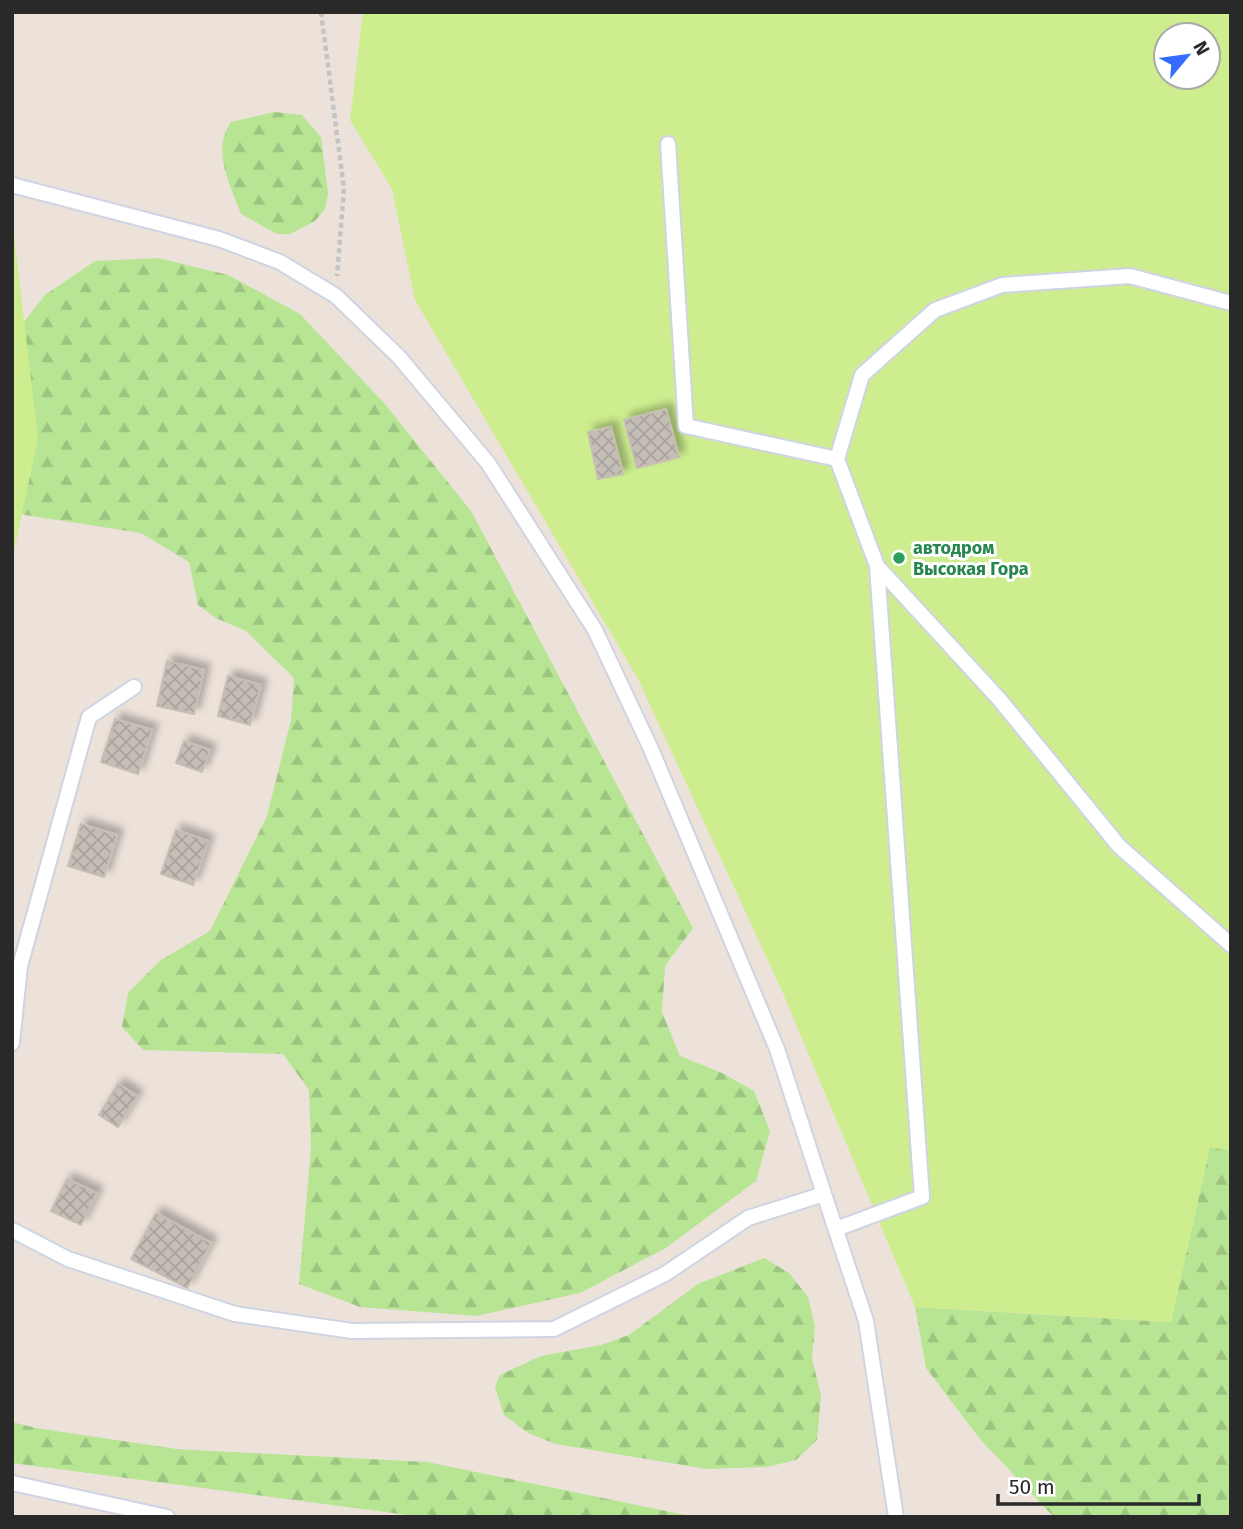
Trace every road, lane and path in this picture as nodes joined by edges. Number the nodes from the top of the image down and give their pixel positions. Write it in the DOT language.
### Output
graph roads {
  1 [pos="321,12"];
  2 [pos="668,144"];
  3 [pos="12,185"];
  4 [pos="335,296"];
  5 [pos="1231,303"];
  6 [pos="837,459"];
  7 [pos="877,566"];
  8 [pos="134,687"];
  9 [pos="1231,944"];
  10 [pos="12,1042"];
  11 [pos="824,1194"];
  12 [pos="836,1229"];
  13 [pos="12,1230"];
  14 [pos="12,1483"];
  15 [pos="167,1517"];
  16 [pos="897,1517"];
  1 -- 4 [label="path"];
  2 -- 6 [label="lane"];
  3 -- 4 [label="lane"];
  4 -- 11 [label="lane"];
  5 -- 6 [label="lane"];
  6 -- 7 [label="lane"];
  7 -- 9 [label="lane"];
  7 -- 12 [label="lane"];
  8 -- 10 [label="lane"];
  11 -- 12 [label="lane"];
  11 -- 13 [label="lane"];
  12 -- 16 [label="lane"];
  14 -- 15 [label="lane"];
}
